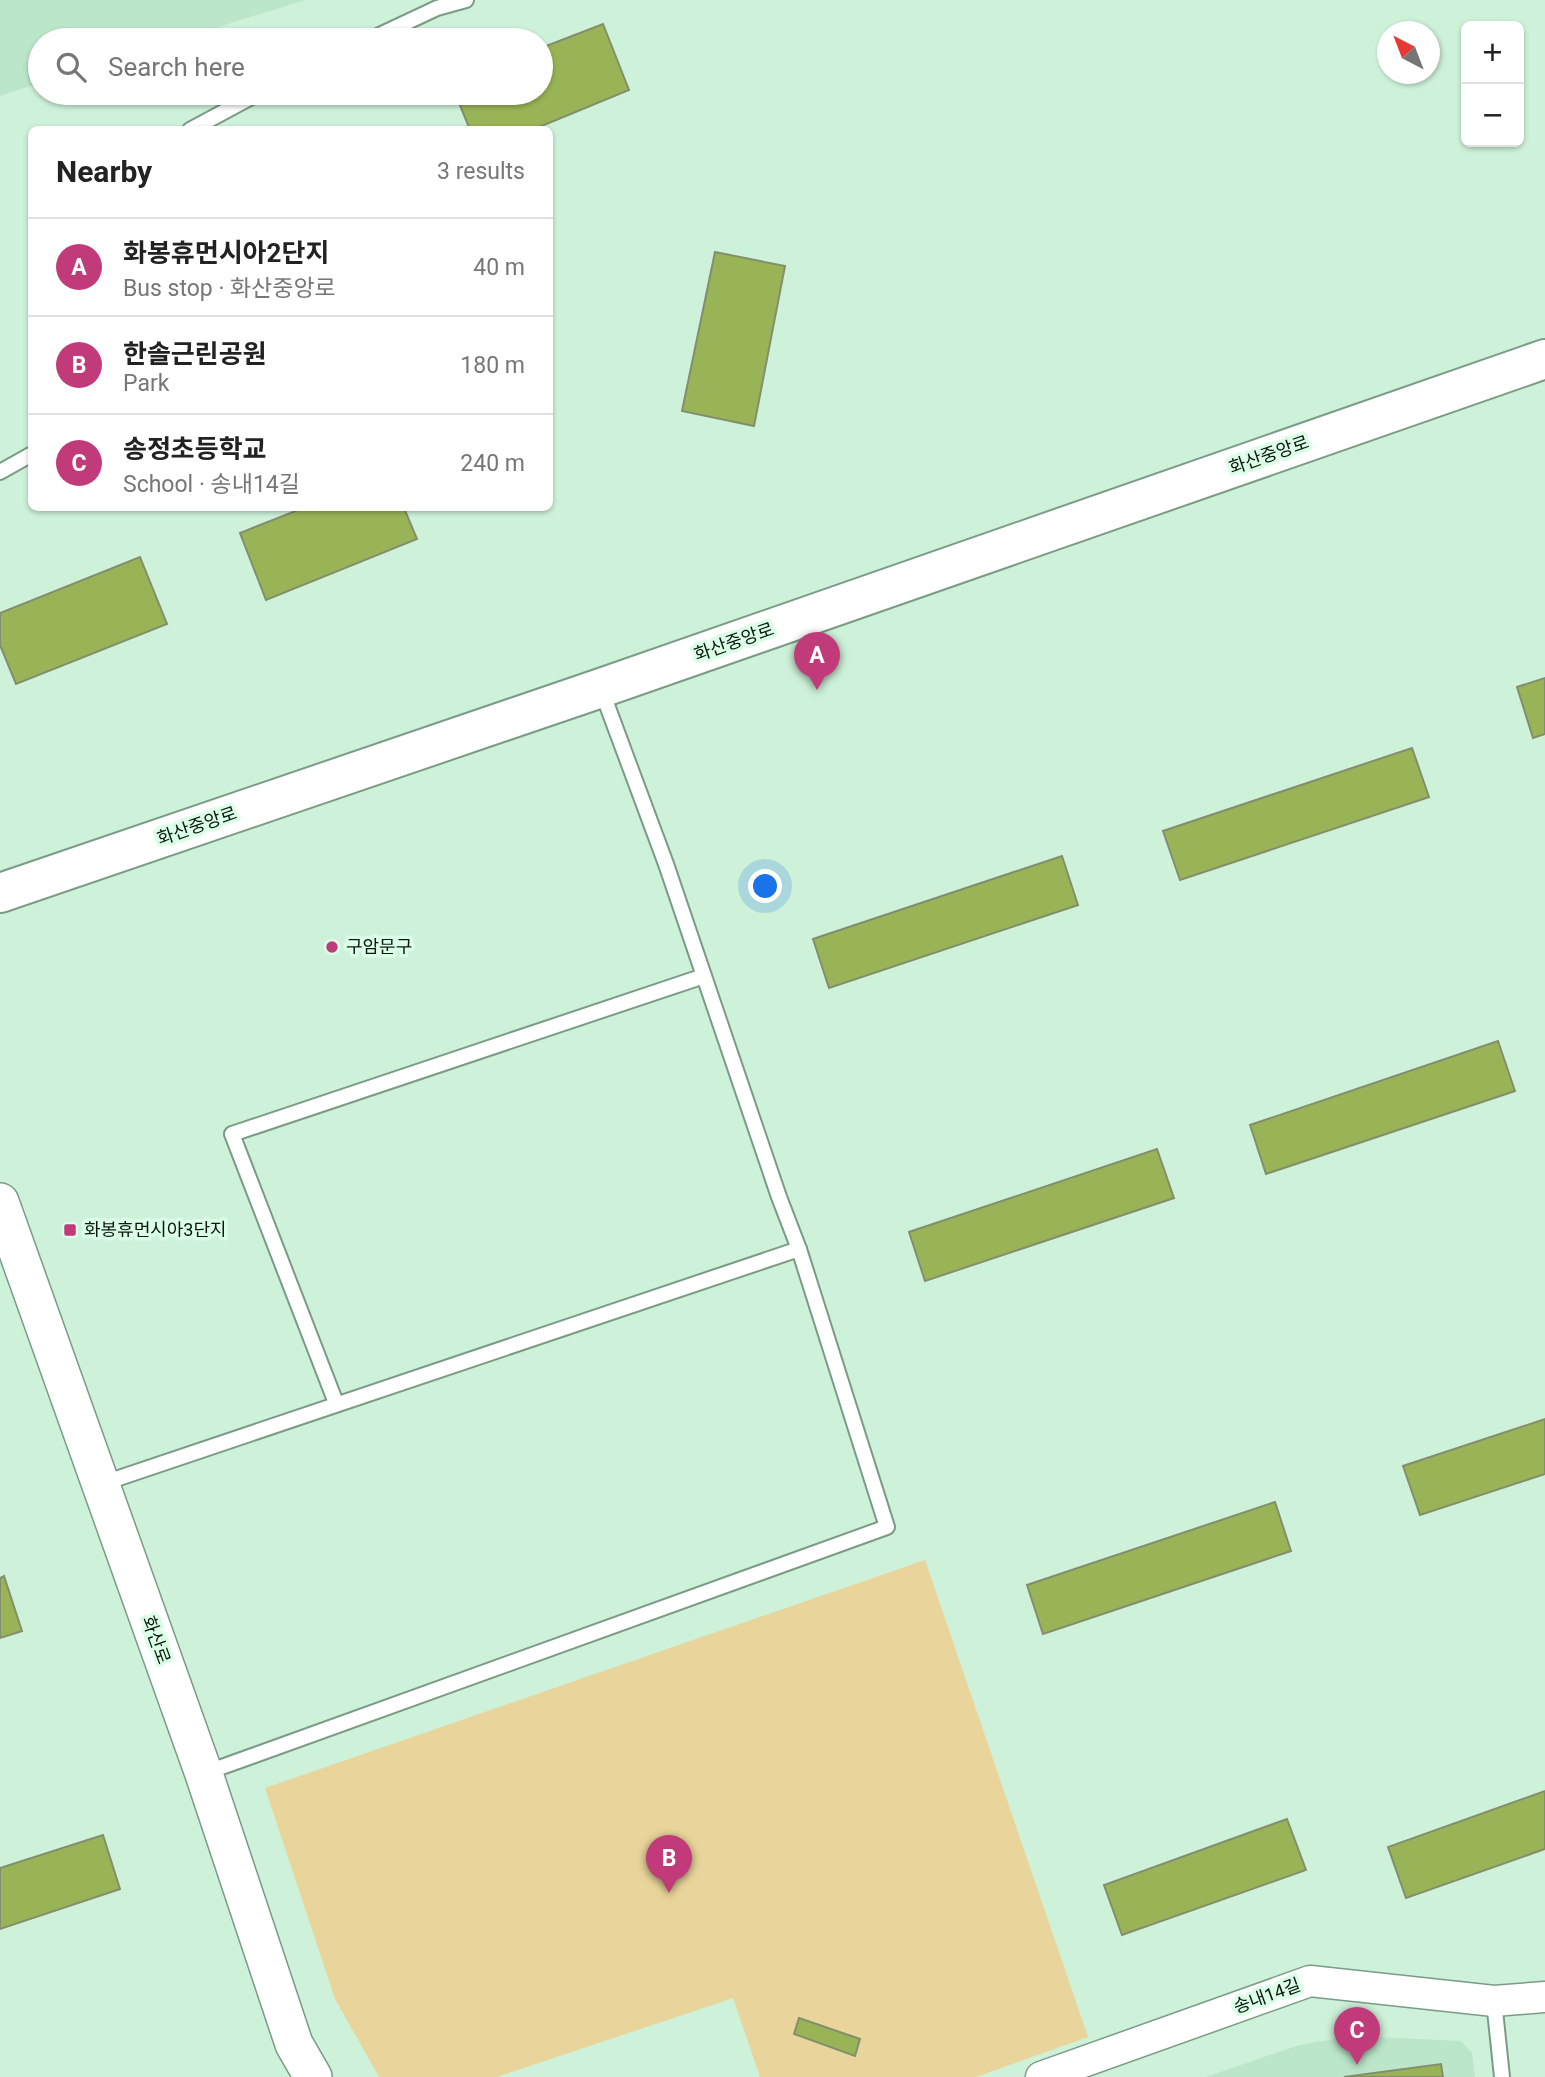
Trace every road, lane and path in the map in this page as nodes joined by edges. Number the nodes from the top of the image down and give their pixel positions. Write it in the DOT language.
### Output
graph roads {
  1 [pos="466,0"];
  2 [pos="394,28"];
  3 [pos="237,105"];
  4 [pos="197,126"];
  5 [pos="1545,359"];
  6 [pos="28,456"];
  7 [pos="0,472"];
  8 [pos="601,688"];
  9 [pos="0,893"];
  10 [pos="704,976"];
  11 [pos="0,1202"];
  12 [pos="799,1249"];
  13 [pos="336,1403"];
  14 [pos="99,1485"];
  15 [pos="204,1774"];
  16 [pos="1545,1997"];
  17 [pos="1494,2001"];
  18 [pos="313,2077"];
  19 [pos="1041,2077"];
  20 [pos="1502,2077"];
  1 -- 2 [label="lane"];
  3 -- 4 [label="lane"];
  5 -- 8 [label="main road, 화산중앙로"];
  6 -- 7 [label="lane"];
  8 -- 9 [label="main road, 화산중앙로"];
  8 -- 10 [label="lane"];
  10 -- 12 [label="lane"];
  10 -- 13 [label="lane"];
  11 -- 14 [label="street, 화산로"];
  12 -- 13 [label="lane"];
  12 -- 15 [label="lane"];
  13 -- 14 [label="lane"];
  14 -- 15 [label="street, 화산로"];
  15 -- 18 [label="street, 화산로"];
  16 -- 17 [label="street, 송내14길"];
  17 -- 19 [label="street, 송내14길"];
  17 -- 20 [label="lane"];
}
